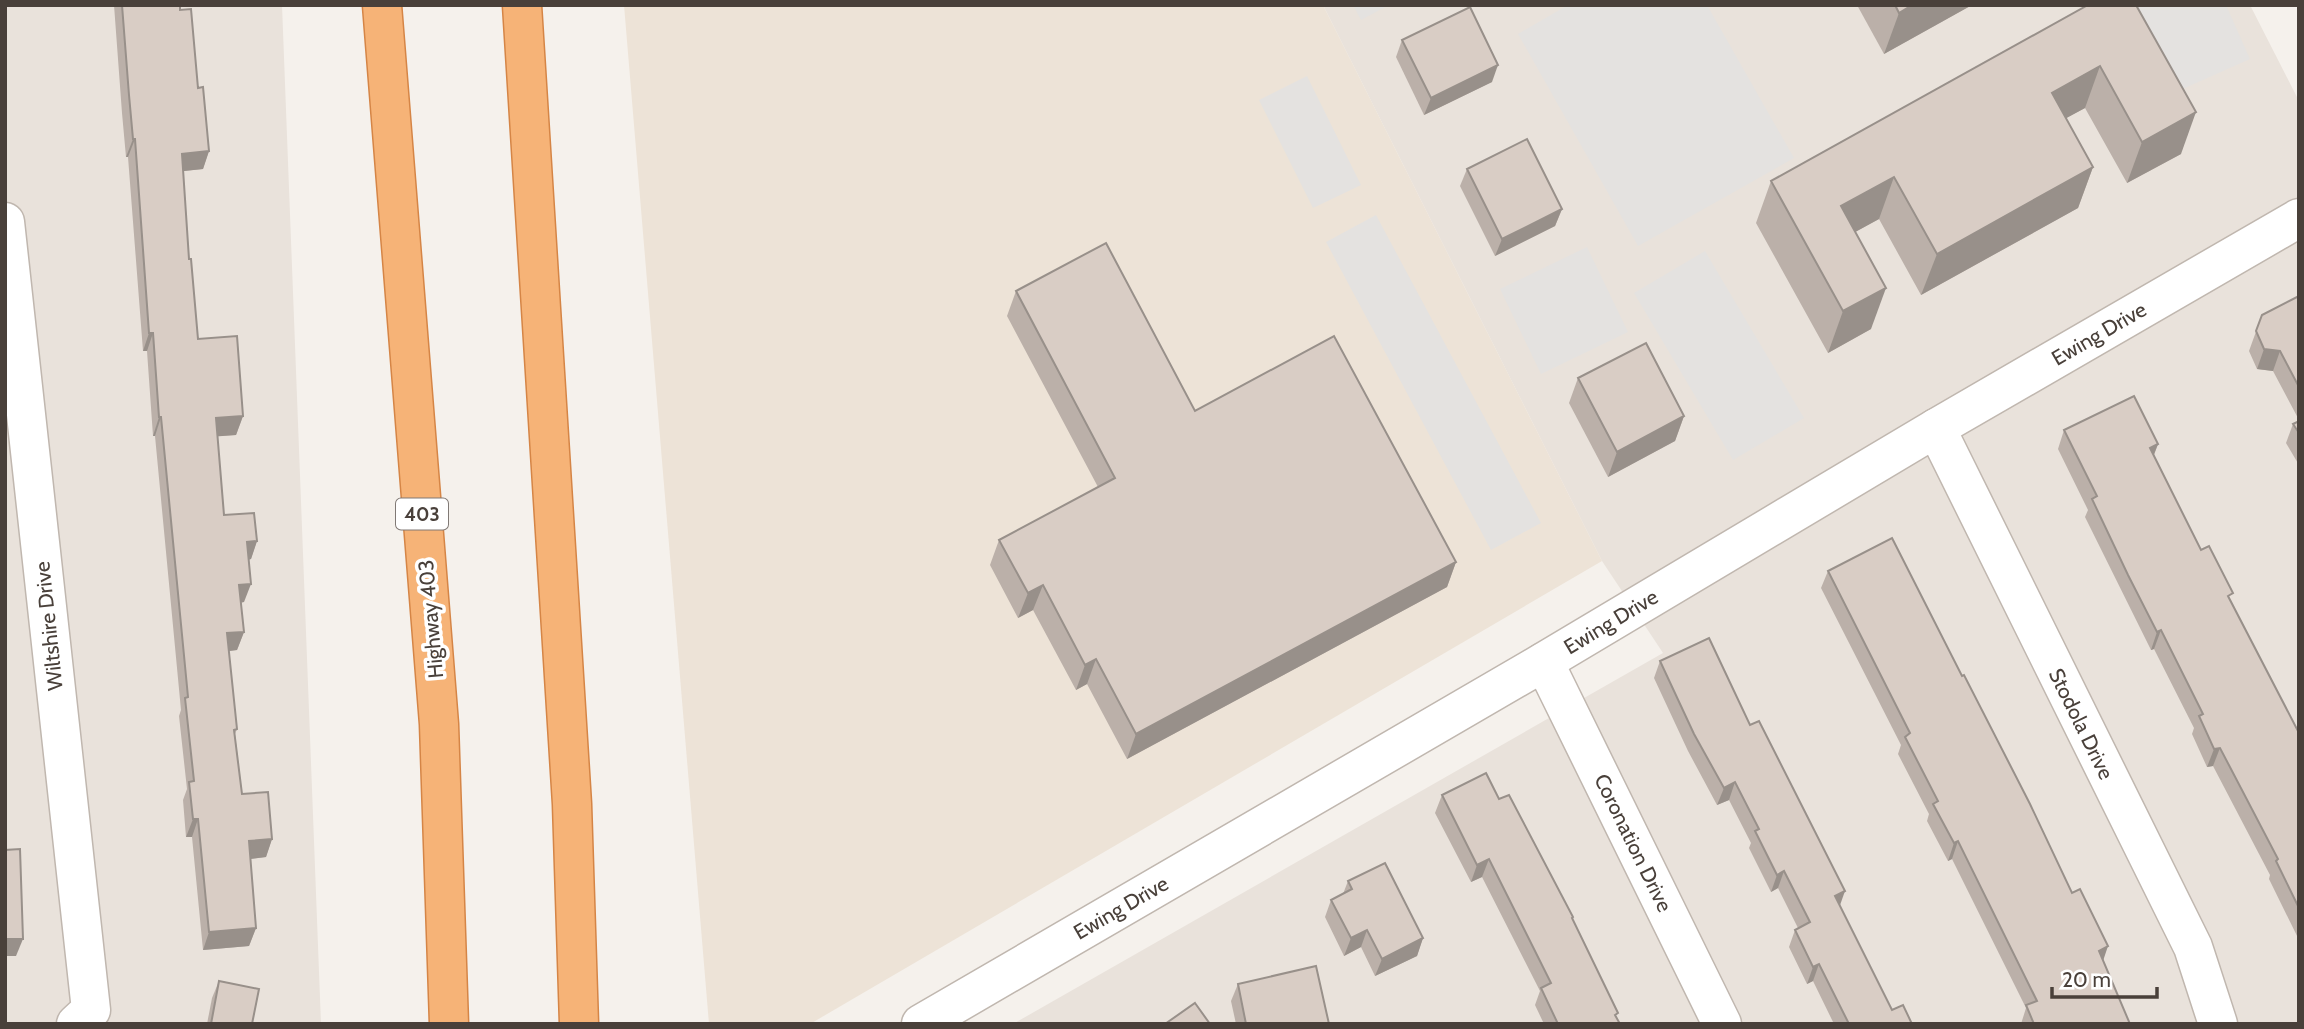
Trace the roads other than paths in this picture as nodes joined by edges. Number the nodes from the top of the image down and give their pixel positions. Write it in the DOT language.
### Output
graph roads {
  1 [pos="382,5"];
  2 [pos="522,5"];
  3 [pos="2299,218"];
  4 [pos="5,222"];
  5 [pos="1936,428"];
  6 [pos="1544,662"];
  7 [pos="76,1024"];
  8 [pos="449,1024"];
  9 [pos="579,1024"];
  10 [pos="921,1024"];
  11 [pos="1722,1024"];
  12 [pos="2218,1024"];
  1 -- 8 [label="highway, Highway 403 / 403"];
  2 -- 9 [label="highway"];
  3 -- 5 [label="street, Ewing Drive"];
  4 -- 7 [label="street, Wiltshire Drive"];
  5 -- 6 [label="street, Ewing Drive"];
  5 -- 12 [label="street, Stodola Drive"];
  6 -- 10 [label="street, Ewing Drive"];
  6 -- 11 [label="street, Coronation Drive"];
}
